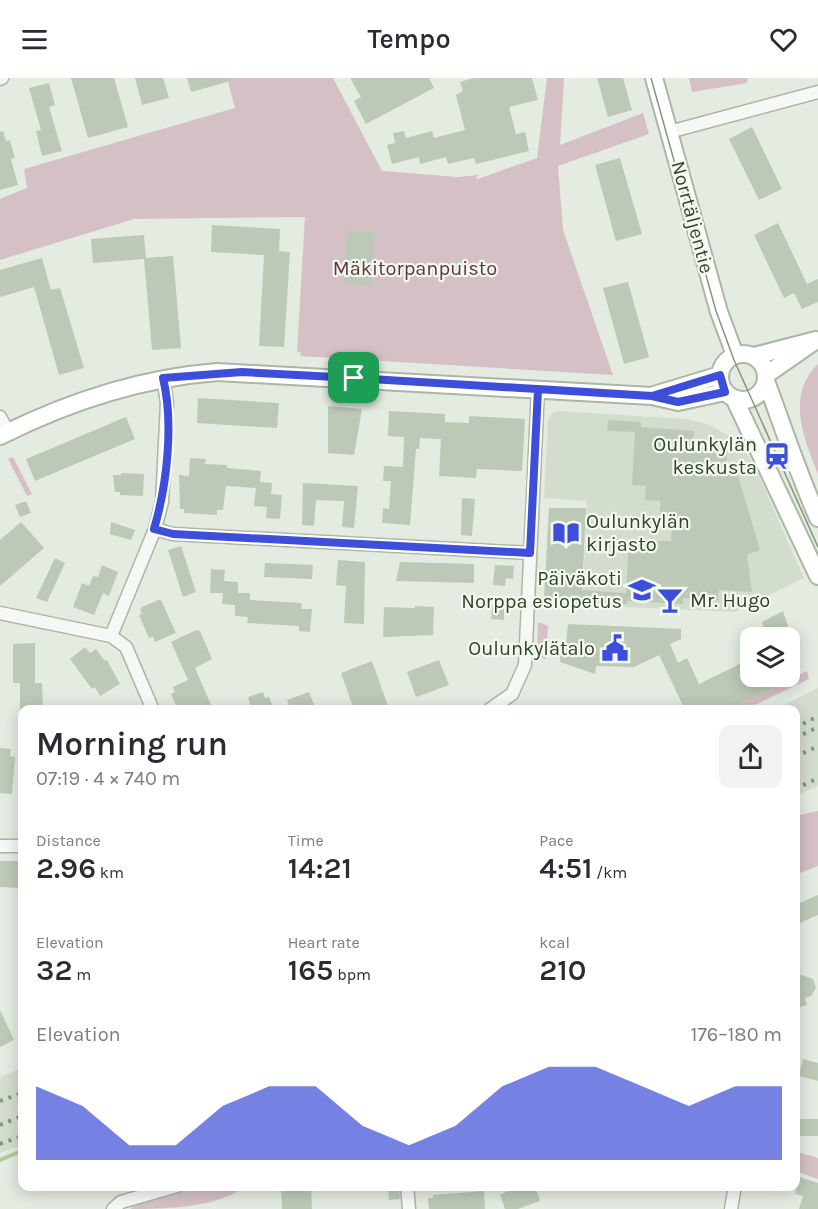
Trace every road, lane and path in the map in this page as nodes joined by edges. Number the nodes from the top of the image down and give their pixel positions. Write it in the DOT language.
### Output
graph roads {
  1 [pos="654,78"];
  2 [pos="818,92"];
  3 [pos="669,132"];
  4 [pos="817,339"];
  5 [pos="735,355"];
  6 [pos="754,356"];
  7 [pos="163,378"];
  8 [pos="766,378"];
  9 [pos="726,388"];
  10 [pos="538,389"];
  11 [pos="0,417"];
  12 [pos="4,434"];
  13 [pos="818,518"];
  14 [pos="154,529"];
  15 [pos="530,553"];
  16 [pos="818,576"];
  17 [pos="0,613"];
  18 [pos="111,636"];
  19 [pos="151,705"];
  20 [pos="496,705"];
  21 [pos="0,846"];
  22 [pos="18,846"];
  23 [pos="162,1191"];
  24 [pos="407,1191"];
  25 [pos="734,1191"];
  26 [pos="117,1206"];
  27 [pos="409,1209"];
  28 [pos="731,1209"];
  1 -- 3 [label="street, Norrtäljentie"];
  2 -- 3 [label="street"];
  3 -- 5 [label="street, Norrtäljentie"];
  4 -- 6 [label="street"];
  4 -- 8 [label="street"];
  5 -- 6 [label="street"];
  5 -- 9 [label="street"];
  6 -- 8 [label="street"];
  7 -- 10 [label="street"];
  7 -- 12 [label="street"];
  7 -- 14 [label="street"];
  8 -- 9 [label="street"];
  8 -- 13 [label="street"];
  9 -- 10 [label="street"];
  9 -- 16 [label="street"];
  10 -- 15 [label="street"];
  11 -- 12 [label="street"];
  14 -- 15 [label="street"];
  14 -- 18 [label="street"];
  15 -- 20 [label="street"];
  17 -- 18 [label="street"];
  18 -- 19 [label="street"];
  21 -- 22 [label="street"];
  23 -- 26 [label="street"];
  24 -- 27 [label="street"];
  25 -- 28 [label="street"];
}
